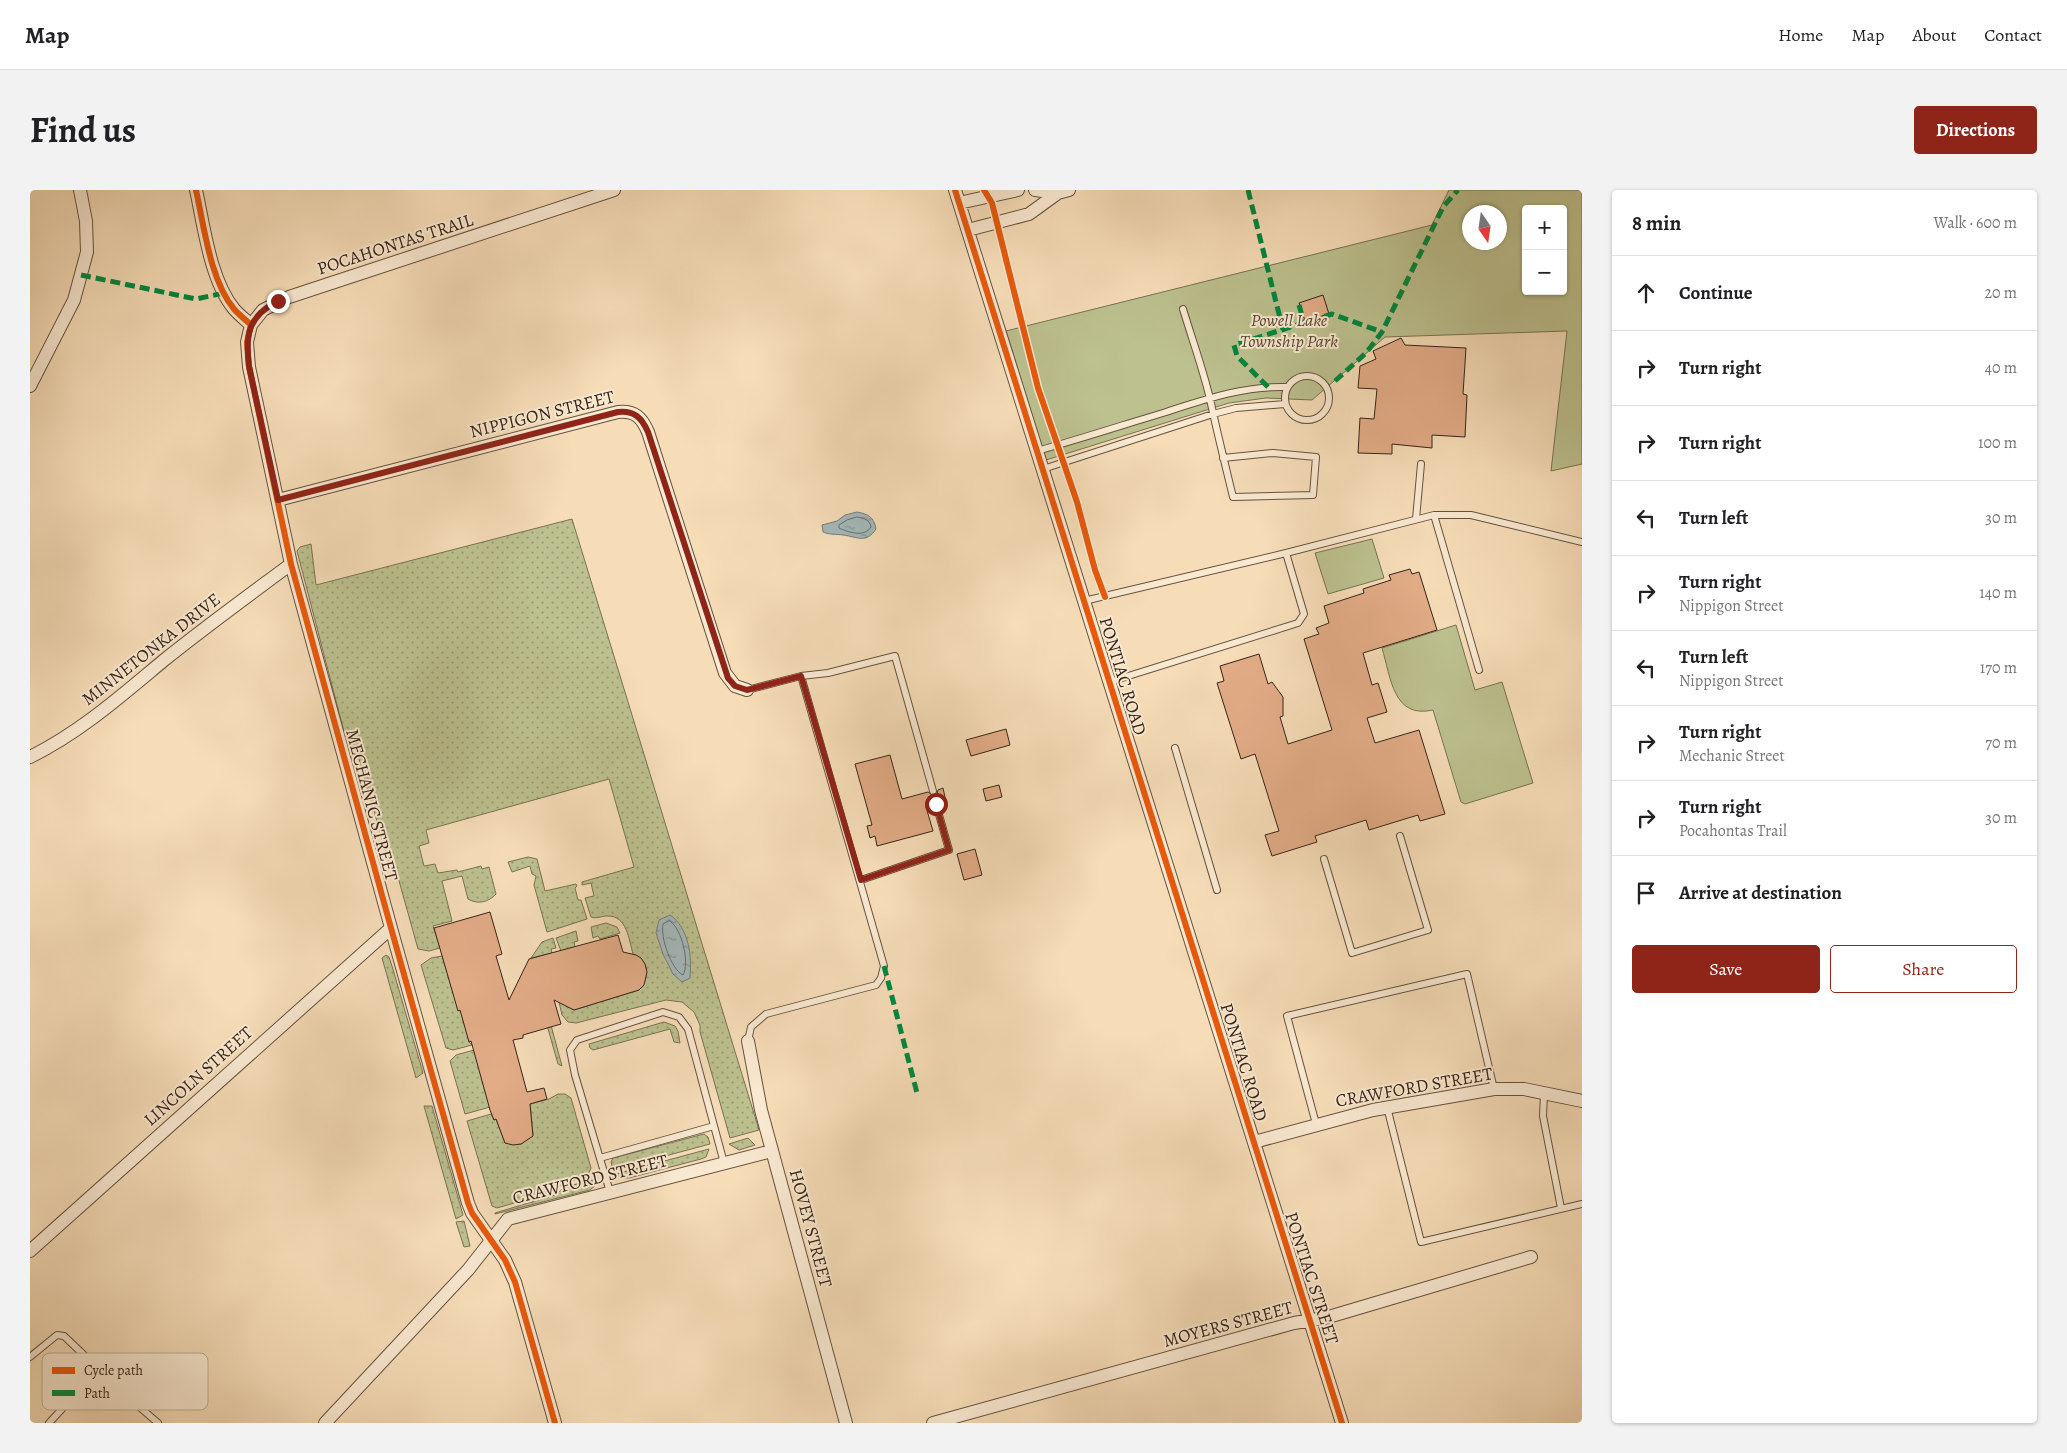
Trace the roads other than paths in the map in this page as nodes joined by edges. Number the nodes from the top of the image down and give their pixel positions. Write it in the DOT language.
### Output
graph roads {
  1 [pos="80,190"];
  2 [pos="196,190"];
  3 [pos="614,190"];
  4 [pos="955,190"];
  5 [pos="1018,190"];
  6 [pos="1035,190"];
  7 [pos="1063,191"];
  8 [pos="959,204"];
  9 [pos="968,230"];
  10 [pos="1183,309"];
  11 [pos="252,325"];
  12 [pos="30,386"];
  13 [pos="1286,387"];
  14 [pos="1209,398"];
  15 [pos="1285,404"];
  16 [pos="1213,414"];
  17 [pos="1037,451"];
  18 [pos="1223,458"];
  19 [pos="1421,464"];
  20 [pos="1043,469"];
  21 [pos="278,500"];
  22 [pos="1434,515"];
  23 [pos="1416,519"];
  24 [pos="1582,542"];
  25 [pos="1286,553"];
  26 [pos="291,564"];
  27 [pos="1084,601"];
  28 [pos="1479,670"];
  29 [pos="801,676"];
  30 [pos="1109,682"];
  31 [pos="747,690"];
  32 [pos="1175,748"];
  33 [pos="30,757"];
  34 [pos="933,791"];
  35 [pos="936,804"];
  36 [pos="1400,836"];
  37 [pos="1324,859"];
  38 [pos="861,880"];
  39 [pos="1217,890"];
  40 [pos="391,928"];
  41 [pos="748,1041"];
  42 [pos="1494,1089"];
  43 [pos="1544,1094"];
  44 [pos="1582,1101"];
  45 [pos="1387,1107"];
  46 [pos="1316,1124"];
  47 [pos="714,1126"];
  48 [pos="1254,1142"];
  49 [pos="772,1151"];
  50 [pos="600,1158"];
  51 [pos="724,1163"];
  52 [pos="610,1192"];
  53 [pos="1582,1204"];
  54 [pos="1561,1208"];
  55 [pos="490,1241"];
  56 [pos="30,1251"];
  57 [pos="1531,1258"];
  58 [pos="1310,1321"];
  59 [pos="82,1353"];
  60 [pos="30,1357"];
  61 [pos="61,1410"];
  62 [pos="143,1410"];
  63 [pos="49,1423"];
  64 [pos="158,1423"];
  65 [pos="325,1423"];
  66 [pos="555,1423"];
  67 [pos="846,1423"];
  68 [pos="933,1423"];
  69 [pos="1342,1423"];
  1 -- 12 [label="street"];
  2 -- 11 [label="street"];
  3 -- 11 [label="street, POCAHONTAS TRAIL"];
  4 -- 8 [label="street, PONTIAC ROAD"];
  5 -- 8 [label="street"];
  6 -- 7 [label="street"];
  7 -- 9 [label="street"];
  8 -- 9 [label="street, PONTIAC ROAD"];
  9 -- 17 [label="street, PONTIAC ROAD"];
  10 -- 14 [label="lane"];
  11 -- 21 [label="street, MECHANIC STREET"];
  13 -- 14 [label="lane"];
  13 -- 15 [label="lane"];
  13 -- 15 [label="lane"];
  14 -- 16 [label="lane"];
  14 -- 17 [label="lane"];
  15 -- 16 [label="lane"];
  16 -- 18 [label="lane"];
  16 -- 20 [label="lane"];
  17 -- 20 [label="street, PONTIAC ROAD"];
  18 -- 18 [label="lane"];
  19 -- 23 [label="lane"];
  20 -- 27 [label="street, PONTIAC ROAD"];
  21 -- 26 [label="street, MECHANIC STREET"];
  21 -- 31 [label="street, NIPPIGON STREET"];
  22 -- 23 [label="lane"];
  22 -- 24 [label="lane"];
  22 -- 28 [label="lane"];
  23 -- 25 [label="lane"];
  25 -- 27 [label="lane"];
  25 -- 30 [label="lane"];
  26 -- 33 [label="street, MINNETONKA DRIVE"];
  26 -- 40 [label="street, MECHANIC STREET"];
  27 -- 30 [label="street, PONTIAC ROAD"];
  29 -- 31 [label="lane"];
  29 -- 34 [label="lane"];
  29 -- 38 [label="lane"];
  30 -- 48 [label="street, PONTIAC ROAD"];
  32 -- 39 [label="lane"];
  35 -- 38 [label="lane"];
  36 -- 37 [label="lane"];
  38 -- 41 [label="lane"];
  40 -- 55 [label="street, MECHANIC STREET"];
  40 -- 56 [label="street, LINCOLN STREET"];
  41 -- 49 [label="street, HOVEY STREET"];
  42 -- 43 [label="street, CRAWFORD STREET"];
  42 -- 45 [label="street, CRAWFORD STREET"];
  42 -- 46 [label="lane"];
  43 -- 44 [label="street, CRAWFORD STREET"];
  43 -- 54 [label="lane"];
  45 -- 46 [label="street, CRAWFORD STREET"];
  45 -- 54 [label="lane"];
  46 -- 48 [label="street, CRAWFORD STREET"];
  47 -- 50 [label="lane"];
  47 -- 50 [label="lane"];
  47 -- 51 [label="lane"];
  48 -- 58 [label="street, PONTIAC STREET"];
  49 -- 51 [label="street, CRAWFORD STREET"];
  49 -- 67 [label="street, HOVEY STREET"];
  50 -- 52 [label="lane"];
  51 -- 52 [label="street, CRAWFORD STREET"];
  52 -- 55 [label="street, CRAWFORD STREET"];
  53 -- 54 [label="lane"];
  55 -- 65 [label="street, CRAWFORD STREET"];
  55 -- 66 [label="street, MECHANIC STREET"];
  57 -- 58 [label="street, MOYERS STREET"];
  58 -- 68 [label="street, MOYERS STREET"];
  58 -- 69 [label="street, PONTIAC STREET"];
  59 -- 60 [label="lane"];
  61 -- 63 [label="lane"];
  62 -- 64 [label="lane"];
}
